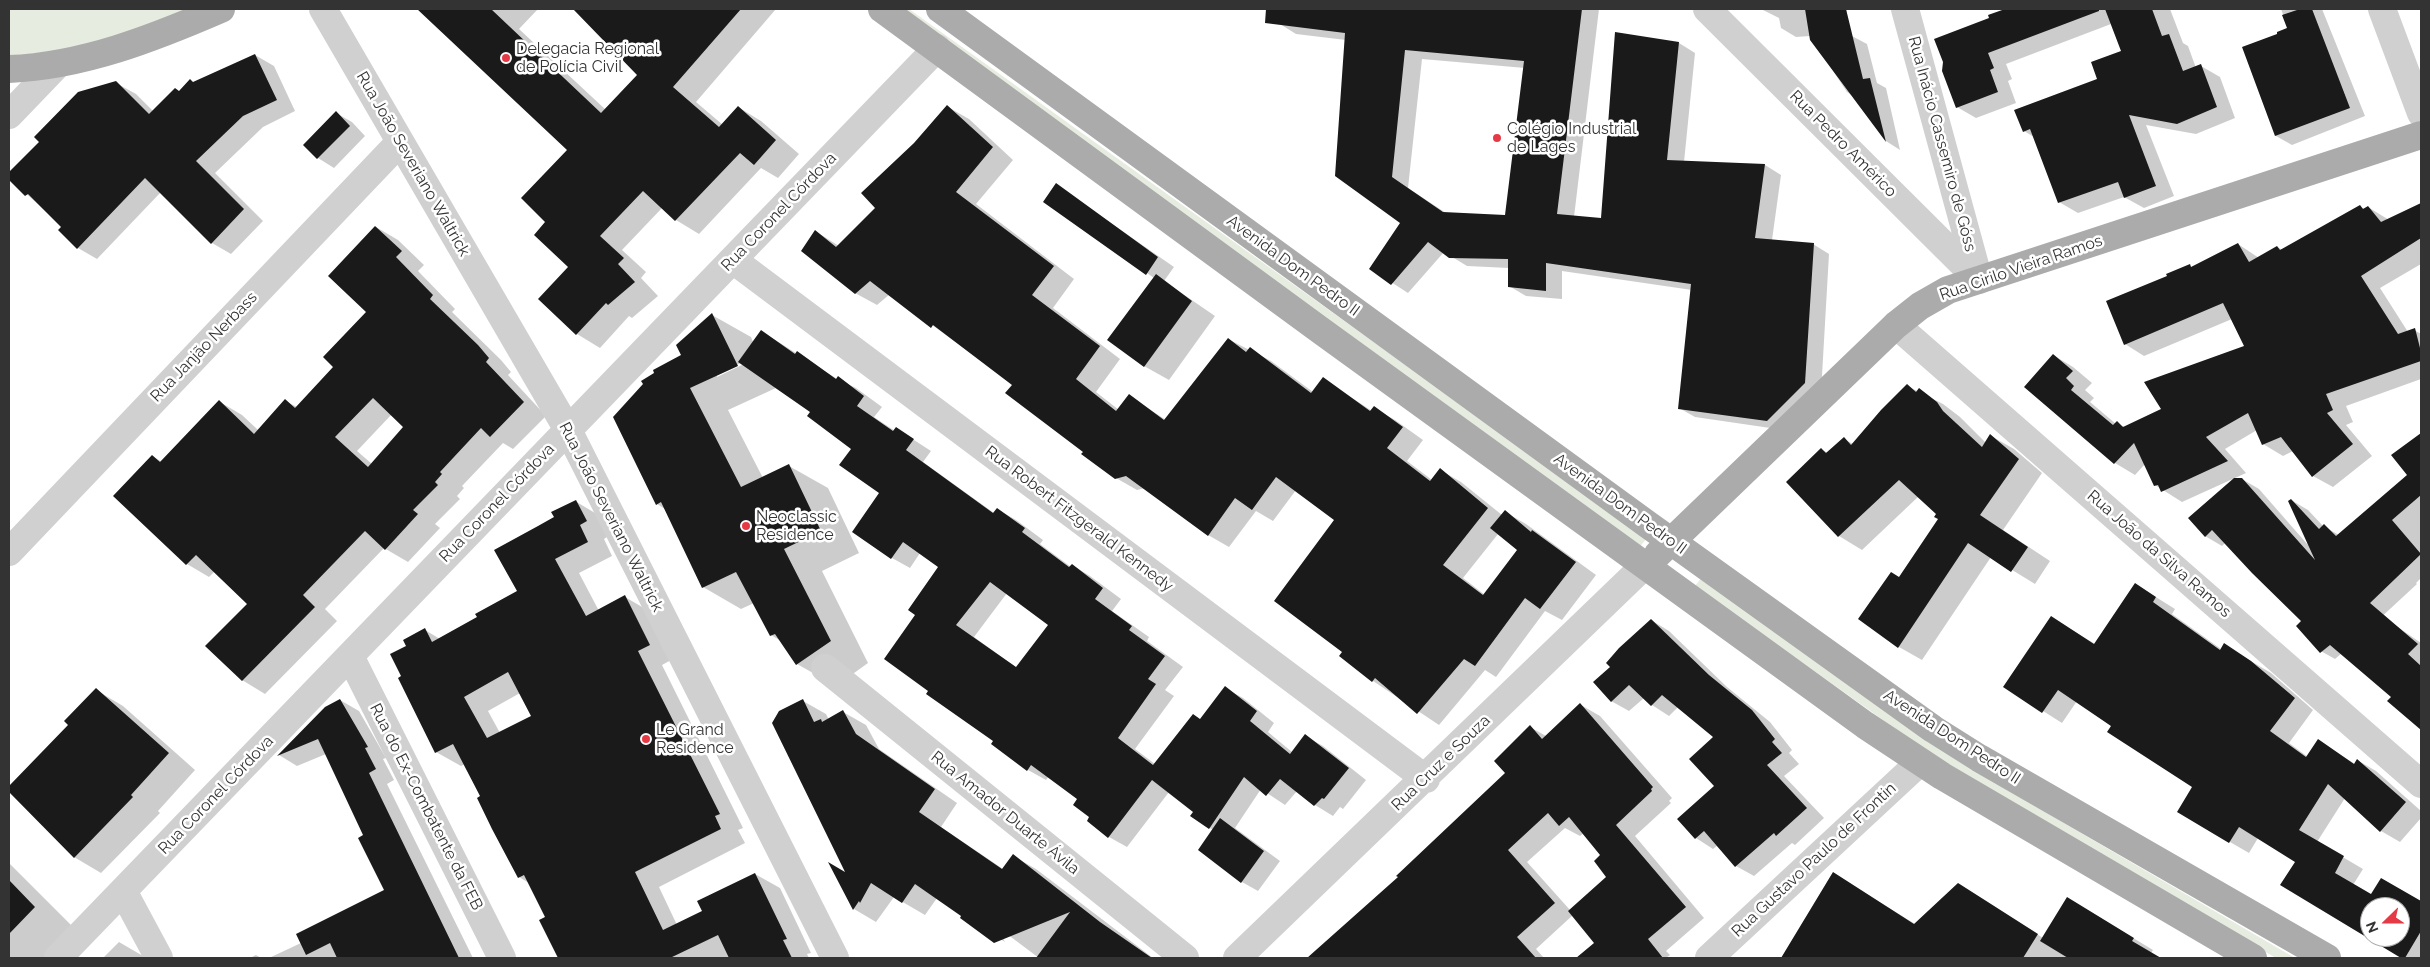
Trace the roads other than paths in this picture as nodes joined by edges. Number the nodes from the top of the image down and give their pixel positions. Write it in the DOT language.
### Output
graph roads {
  1 [pos="221,9"];
  2 [pos="323,9"];
  3 [pos="882,9"];
  4 [pos="940,9"];
  5 [pos="1707,9"];
  6 [pos="1905,9"];
  7 [pos="2382,9"];
  8 [pos="937,48"];
  9 [pos="58,64"];
  10 [pos="9,69"];
  11 [pos="2421,113"];
  12 [pos="9,115"];
  13 [pos="2421,135"];
  14 [pos="399,143"];
  15 [pos="733,260"];
  16 [pos="1979,280"];
  17 [pos="1896,325"];
  18 [pos="568,430"];
  19 [pos="1670,541"];
  20 [pos="9,552"];
  21 [pos="1644,566"];
  22 [pos="350,656"];
  23 [pos="825,668"];
  24 [pos="1920,762"];
  25 [pos="1426,779"];
  26 [pos="2421,784"];
  27 [pos="123,891"];
  28 [pos="58,958"];
  29 [pos="159,958"];
  30 [pos="502,958"];
  31 [pos="835,958"];
  32 [pos="1185,958"];
  33 [pos="1237,958"];
  34 [pos="1709,958"];
  35 [pos="2253,958"];
  36 [pos="2328,958"];
  1 -- 9 [label="main road"];
  2 -- 14 [label="street, Rua João Severiano Waltrick"];
  3 -- 8 [label="main road"];
  4 -- 19 [label="main road, Avenida Dom Pedro II"];
  5 -- 16 [label="street, Rua Pedro Américo"];
  6 -- 16 [label="street, Rua Inácio Cassemiro de Góss"];
  7 -- 11 [label="street"];
  8 -- 15 [label="street, Rua Coronel Córdova"];
  8 -- 21 [label="main road"];
  9 -- 10 [label="main road"];
  9 -- 12 [label="street"];
  13 -- 16 [label="main road, Rua Cirilo Vieira Ramos"];
  14 -- 18 [label="street, Rua João Severiano Waltrick"];
  14 -- 20 [label="street, Rua Janjão Nerbass"];
  15 -- 18 [label="street, Rua Coronel Córdova"];
  15 -- 25 [label="street, Rua Robert Fitzgerald Kennedy"];
  16 -- 17 [label="main road, Rua Cirilo Vieira Ramos"];
  17 -- 19 [label="main road, Rua Cirilo Vieira Ramos"];
  17 -- 26 [label="street, Rua João da Silva Ramos"];
  18 -- 22 [label="street, Rua Coronel Córdova"];
  18 -- 31 [label="street, Rua João Severiano Waltrick"];
  19 -- 21 [label="main road, Rua Cirilo Vieira Ramos"];
  19 -- 36 [label="main road, Avenida Dom Pedro II"];
  21 -- 24 [label="main road"];
  21 -- 25 [label="street, Rua Cruz e Souza"];
  22 -- 27 [label="street, Rua Coronel Córdova"];
  22 -- 30 [label="street, Rua do Ex-Combatente da FEB"];
  23 -- 32 [label="street, Rua Amador Duarte Ávila"];
  24 -- 34 [label="street, Rua Gustavo Paulo de Frontin"];
  24 -- 35 [label="main road"];
  25 -- 33 [label="street, Rua Cruz e Souza"];
  27 -- 28 [label="street, Rua Coronel Córdova"];
  27 -- 29 [label="street"];
}
